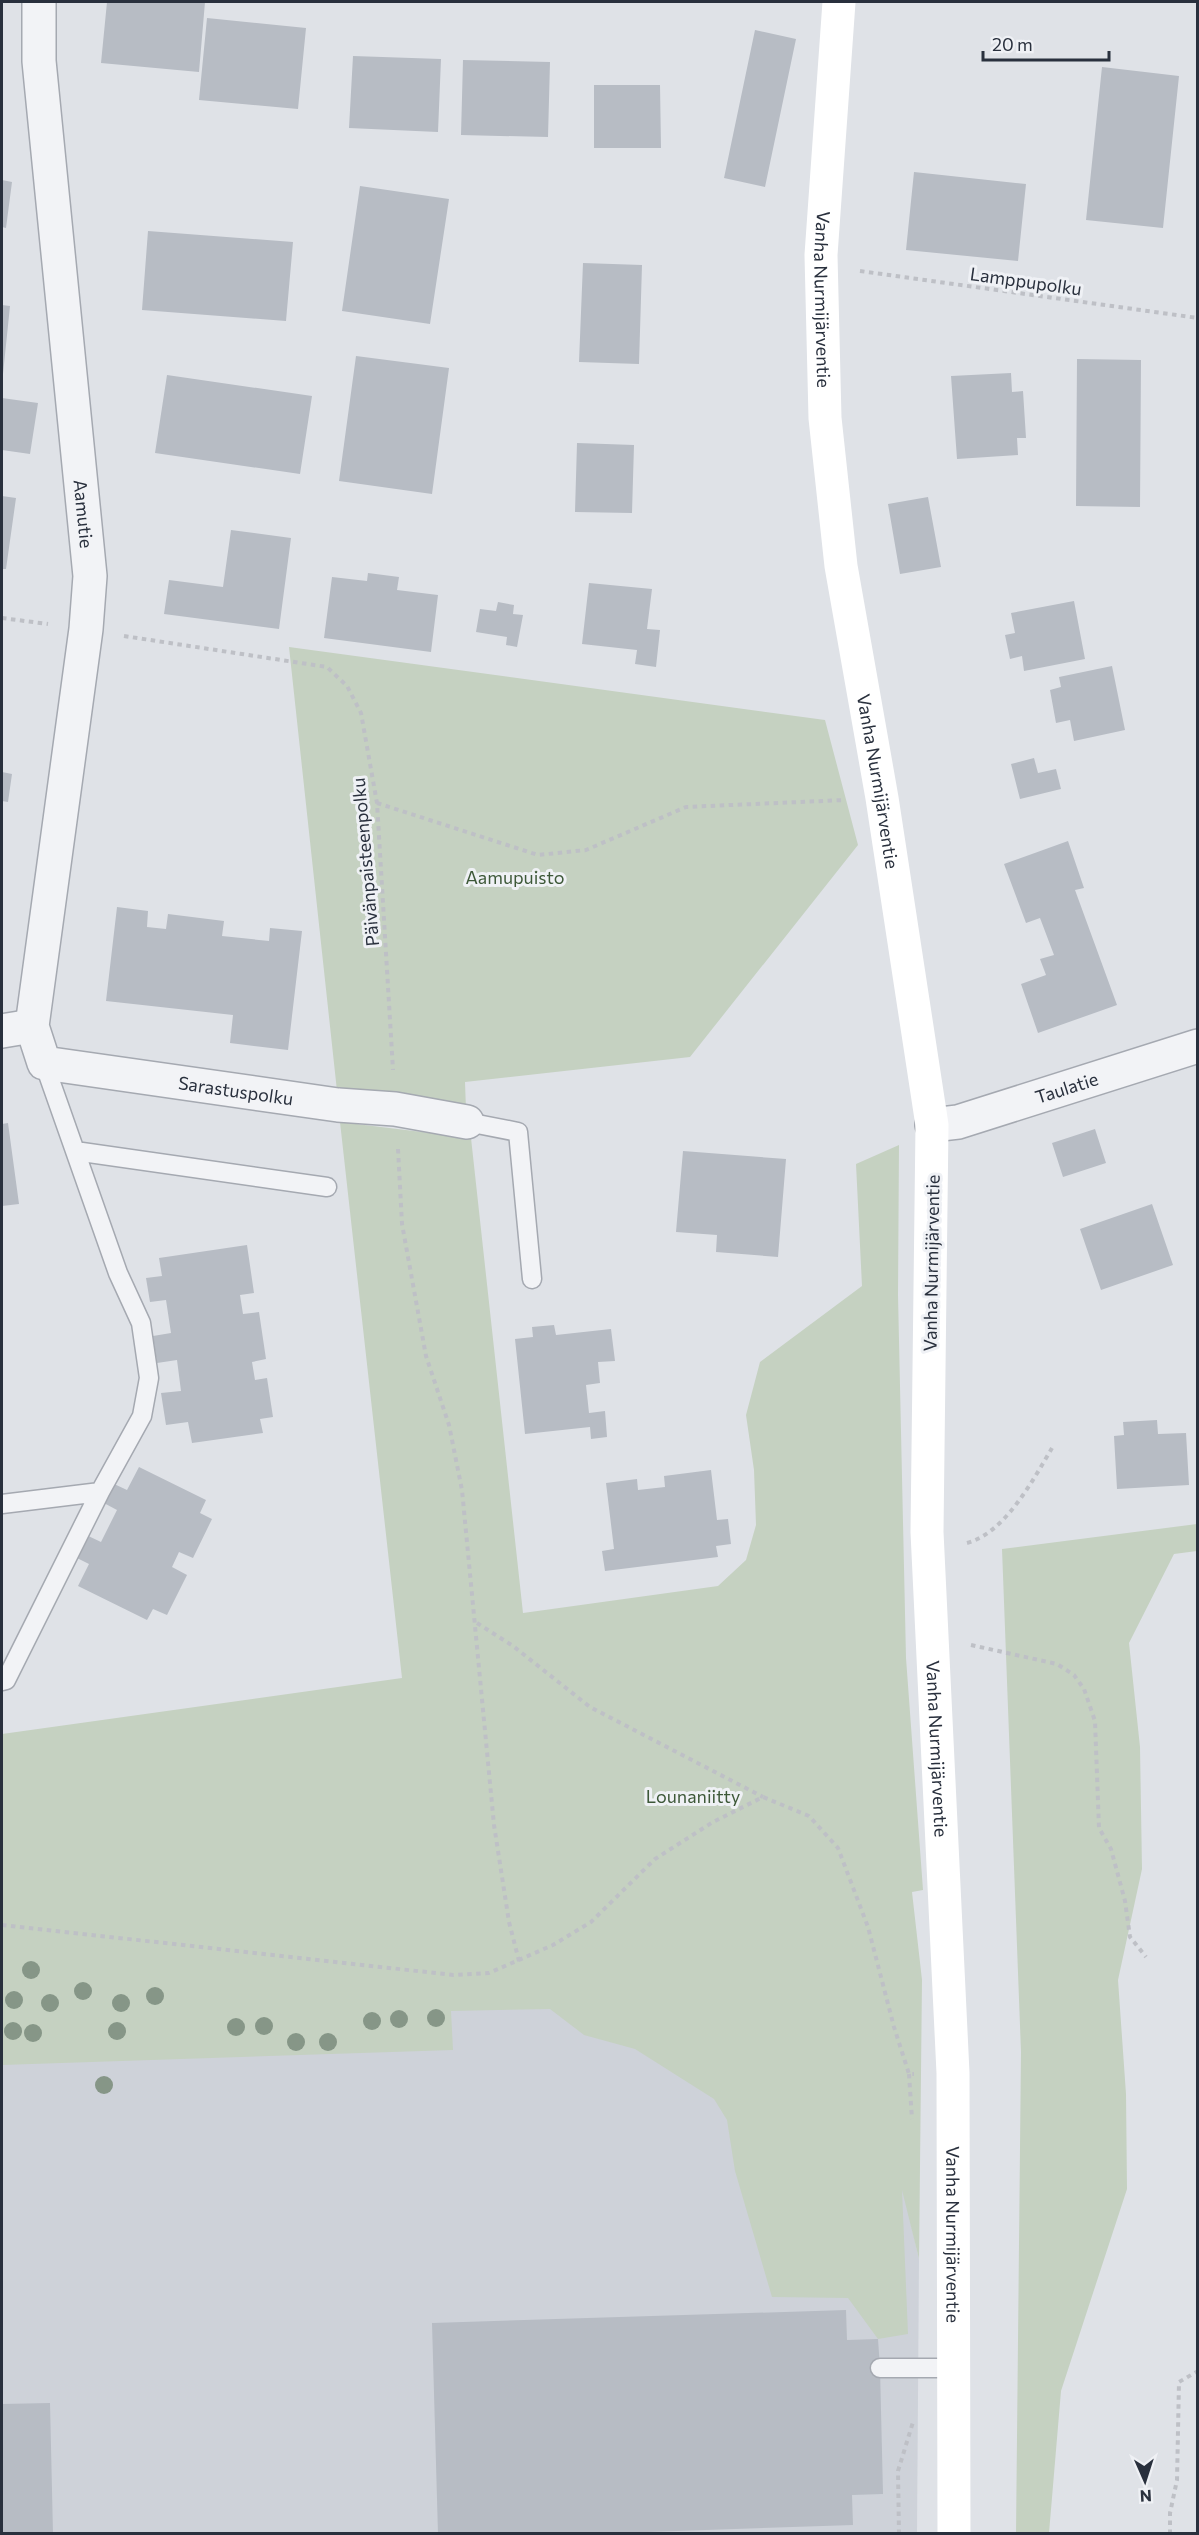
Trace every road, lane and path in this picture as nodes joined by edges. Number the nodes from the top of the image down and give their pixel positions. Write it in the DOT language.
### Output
graph roads {
  1 [pos="39,2"];
  2 [pos="839,2"];
  3 [pos="850,269"];
  4 [pos="1197,318"];
  5 [pos="2,618"];
  6 [pos="86,628"];
  7 [pos="882,798"];
  8 [pos="376,803"];
  9 [pos="17,1029"];
  10 [pos="1197,1046"];
  11 [pos="44,1063"];
  12 [pos="395,1109"];
  13 [pos="467,1122"];
  14 [pos="932,1125"];
  15 [pos="75,1151"];
  16 [pos="327,1187"];
  17 [pos="532,1279"];
  18 [pos="1052,1448"];
  19 [pos="100,1492"];
  20 [pos="2,1504"];
  21 [pos="928,1548"];
  22 [pos="476,1623"];
  23 [pos="962,1643"];
  24 [pos="2,1681"];
  25 [pos="763,1797"];
  26 [pos="2,1925"];
  27 [pos="1146,1957"];
  28 [pos="519,1961"];
  29 [pos="953,2073"];
  30 [pos="880,2368"];
  31 [pos="953,2368"];
  32 [pos="1197,2372"];
  33 [pos="954,2534"];
  34 [pos="1170,2534"];
  1 -- 6 [label="street, Aamutie"];
  2 -- 7 [label="street, Vanha Nurmijärventie"];
  3 -- 4 [label="path, Lamppupolku"];
  5 -- 6 [label="path, Päivänpaisteenpolku"];
  6 -- 8 [label="path, Päivänpaisteenpolku"];
  6 -- 9 [label="street, Aamutie"];
  7 -- 8 [label="path"];
  7 -- 14 [label="street, Vanha Nurmijärventie"];
  8 -- 12 [label="path, Päivänpaisteenpolku"];
  9 -- 11 [label="street"];
  10 -- 14 [label="street, Taulatie"];
  11 -- 12 [label="street, Sarastuspolku"];
  11 -- 15 [label="lane"];
  12 -- 13 [label="street, Sarastuspolku"];
  12 -- 22 [label="path, Päivänpaisteenpolku"];
  13 -- 17 [label="lane"];
  14 -- 21 [label="street, Vanha Nurmijärventie"];
  15 -- 16 [label="lane"];
  15 -- 19 [label="lane"];
  18 -- 21 [label="path"];
  19 -- 20 [label="lane"];
  19 -- 24 [label="lane"];
  21 -- 29 [label="street, Vanha Nurmijärventie"];
  22 -- 25 [label="path"];
  22 -- 28 [label="path, Päivänpaisteenpolku"];
  23 -- 27 [label="path"];
  25 -- 28 [label="path"];
  25 -- 29 [label="path"];
  26 -- 28 [label="path"];
  29 -- 31 [label="street, Vanha Nurmijärventie"];
  30 -- 31 [label="lane"];
  31 -- 33 [label="street, Vanha Nurmijärventie"];
  32 -- 34 [label="path"];
}
